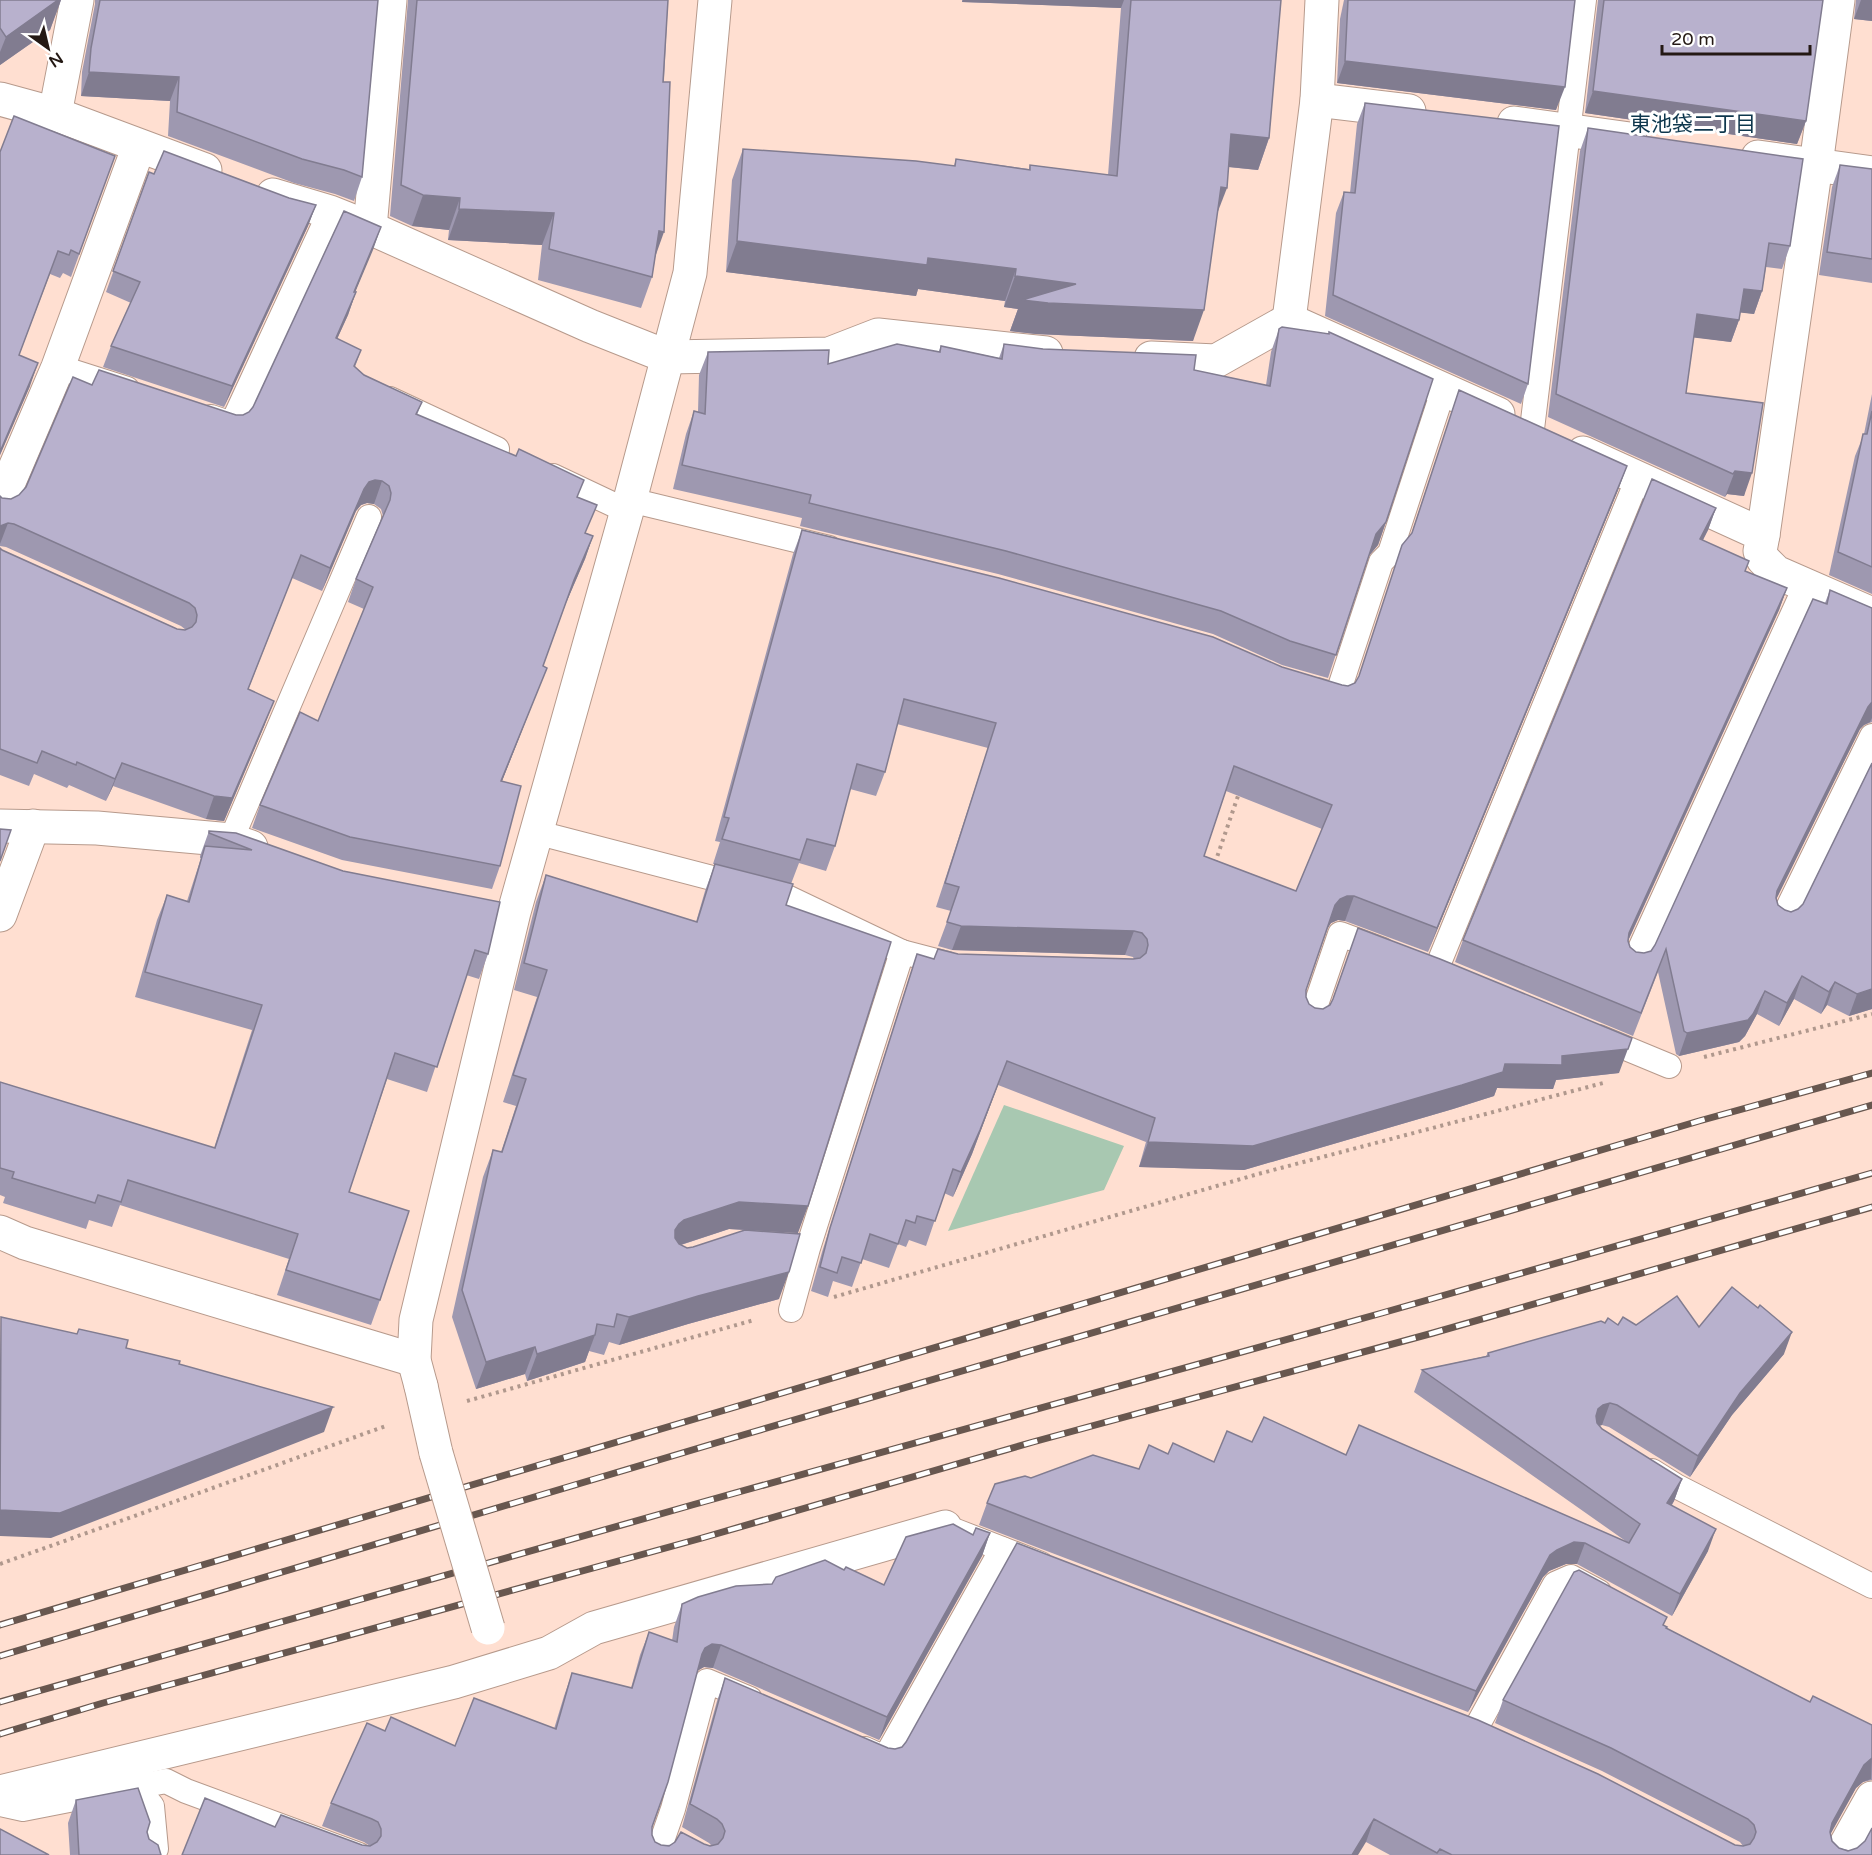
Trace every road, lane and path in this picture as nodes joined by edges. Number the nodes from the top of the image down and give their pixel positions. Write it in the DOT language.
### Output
graph roads {
  1 [pos="77,0"];
  2 [pos="390,0"];
  3 [pos="715,0"];
  4 [pos="1322,0"];
  5 [pos="1584,0"];
  6 [pos="1838,0"];
  7 [pos="0,99"];
  8 [pos="1317,100"];
  9 [pos="55,114"];
  10 [pos="1443,115"];
  11 [pos="1488,120"];
  12 [pos="1568,130"];
  13 [pos="1663,143"];
  14 [pos="139,146"];
  15 [pos="1733,153"];
  16 [pos="1816,165"];
  17 [pos="1872,172"];
  18 [pos="330,212"];
  19 [pos="370,228"];
  20 [pos="1289,320"];
  21 [pos="1080,355"];
  22 [pos="668,357"];
  23 [pos="1126,357"];
  24 [pos="58,367"];
  25 [pos="372,390"];
  26 [pos="1443,391"];
  27 [pos="145,396"];
  28 [pos="188,410"];
  29 [pos="1532,429"];
  30 [pos="1638,478"];
  31 [pos="0,503"];
  32 [pos="629,505"];
  33 [pos="369,517"];
  34 [pos="1763,535"];
  35 [pos="847,552"];
  36 [pos="1806,585"];
  37 [pos="1872,614"];
  38 [pos="1297,684"];
  39 [pos="1872,736"];
  40 [pos="1240,790"];
  41 [pos="0,826"];
  42 [pos="33,826"];
  43 [pos="535,832"];
  44 [pos="231,840"];
  45 [pos="273,855"];
  46 [pos="1214,868"];
  47 [pos="0,915"];
  48 [pos="1782,920"];
  49 [pos="902,952"];
  50 [pos="1634,962"];
  51 [pos="1418,963"];
  52 [pos="974,965"];
  53 [pos="1458,979"];
  54 [pos="1872,1014"];
  55 [pos="1311,1019"];
  56 [pos="1580,1029"];
  57 [pos="1669,1066"];
  58 [pos="1262,1163"];
  59 [pos="1258,1174"];
  60 [pos="1,1235"];
  61 [pos="791,1310"];
  62 [pos="420,1386"];
  63 [pos="1630,1456"];
  64 [pos="945,1527"];
  65 [pos="1002,1549"];
  66 [pos="0,1564"];
  67 [pos="1057,1570"];
  68 [pos="1872,1586"];
  69 [pos="1619,1603"];
  70 [pos="500,1669"];
  71 [pos="770,1708"];
  72 [pos="1475,1730"];
  73 [pos="843,1740"];
  74 [pos="136,1786"];
  75 [pos="0,1792"];
  76 [pos="1872,1798"];
  77 [pos="0,1804"];
  78 [pos="668,1844"];
  79 [pos="153,1855"];
  80 [pos="359,1855"];
  81 [pos="1840,1855"];
  1 -- 9 [label="street"];
  2 -- 19 [label="street"];
  3 -- 22 [label="street"];
  4 -- 8 [label="street"];
  5 -- 12 [label="lane"];
  6 -- 16 [label="street"];
  7 -- 9 [label="street"];
  8 -- 10 [label="street"];
  8 -- 20 [label="street"];
  9 -- 14 [label="street"];
  11 -- 12 [label="street"];
  12 -- 13 [label="street"];
  12 -- 29 [label="lane"];
  14 -- 18 [label="street"];
  14 -- 24 [label="street"];
  15 -- 16 [label="street"];
  16 -- 17 [label="street"];
  16 -- 34 [label="street"];
  18 -- 19 [label="street"];
  18 -- 28 [label="lane"];
  19 -- 22 [label="street"];
  20 -- 23 [label="street"];
  20 -- 26 [label="street"];
  21 -- 22 [label="street"];
  22 -- 32 [label="street"];
  24 -- 27 [label="lane"];
  24 -- 31 [label="street"];
  25 -- 32 [label="lane"];
  26 -- 29 [label="street"];
  26 -- 38 [label="lane"];
  29 -- 30 [label="street"];
  30 -- 34 [label="street"];
  30 -- 51 [label="lane"];
  32 -- 35 [label="lane"];
  32 -- 43 [label="street"];
  33 -- 44 [label="lane"];
  34 -- 36 [label="street"];
  36 -- 37 [label="street"];
  36 -- 50 [label="lane"];
  39 -- 48 [label="lane"];
  40 -- 46 [label="path"];
  41 -- 42 [label="street"];
  42 -- 44 [label="street"];
  42 -- 47 [label="street"];
  43 -- 49 [label="lane"];
  43 -- 62 [label="street"];
  44 -- 45 [label="street"];
  49 -- 52 [label="lane"];
  49 -- 61 [label="lane"];
  51 -- 53 [label="lane"];
  51 -- 55 [label="lane"];
  54 -- 57 [label="path"];
  56 -- 57 [label="lane"];
  57 -- 59 [label="path"];
  58 -- 59 [label="path"];
  59 -- 61 [label="path"];
  60 -- 62 [label="street"];
  61 -- 62 [label="path"];
  62 -- 66 [label="path"];
  62 -- 70 [label="street, bridge"];
  63 -- 68 [label="lane"];
  64 -- 65 [label="lane"];
  64 -- 70 [label="street"];
  65 -- 67 [label="lane"];
  65 -- 73 [label="lane"];
  69 -- 72 [label="lane"];
  70 -- 75 [label="street"];
  71 -- 78 [label="lane"];
  74 -- 77 [label="lane"];
  74 -- 79 [label="lane"];
  74 -- 80 [label="lane"];
  76 -- 81 [label="street"];
}
